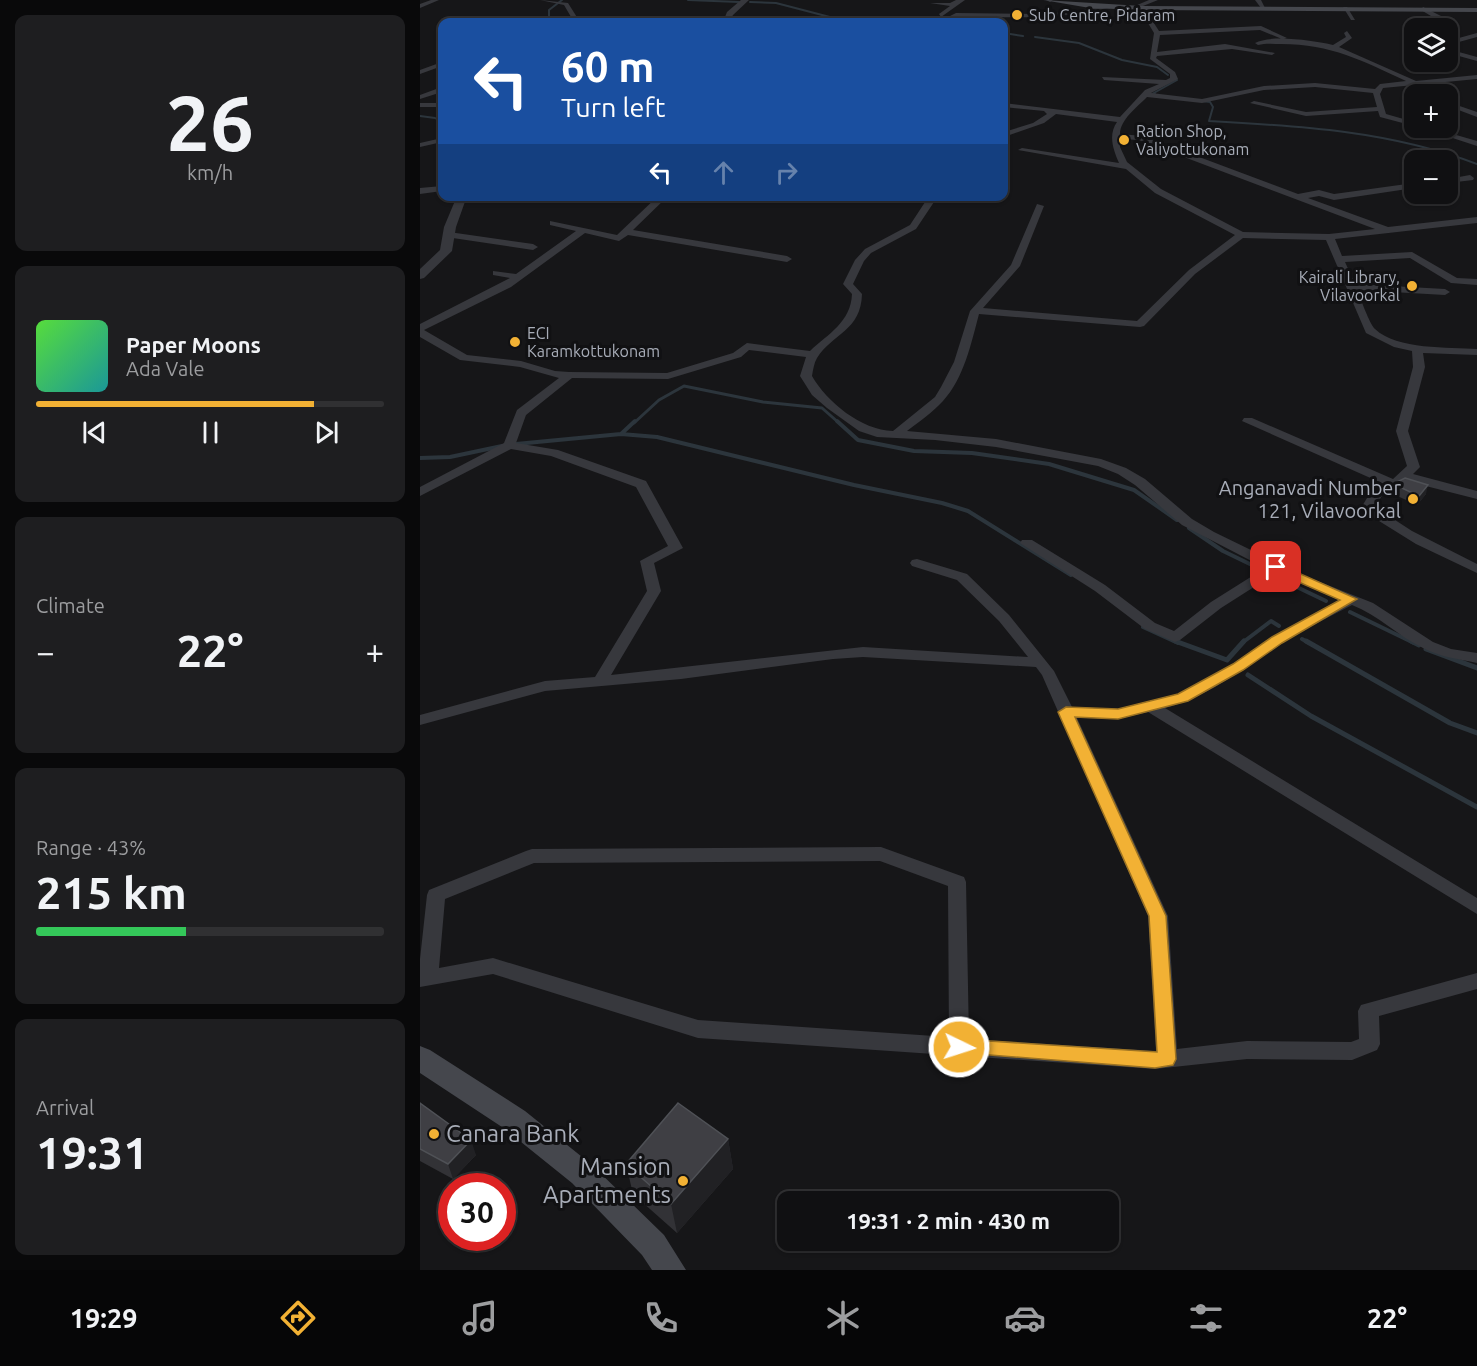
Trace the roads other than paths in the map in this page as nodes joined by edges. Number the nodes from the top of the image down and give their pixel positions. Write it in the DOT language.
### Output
graph roads {
  1 [pos="436,0"];
  2 [pos="543,0"];
  3 [pos="745,0"];
  4 [pos="962,0"];
  5 [pos="1049,0"];
  6 [pos="1155,0"];
  7 [pos="1068,1"];
  8 [pos="931,4"];
  9 [pos="1261,4"];
  10 [pos="956,5"];
  11 [pos="420,6"];
  12 [pos="1105,7"];
  13 [pos="1137,8"];
  14 [pos="1345,8"];
  15 [pos="1423,9"];
  16 [pos="1477,10"];
  17 [pos="575,18"];
  18 [pos="728,18"];
  19 [pos="942,18"];
  20 [pos="953,18"];
  21 [pos="1438,18"];
  22 [pos="1353,19"];
  23 [pos="1157,33"];
  24 [pos="1347,33"];
  25 [pos="1477,35"];
  26 [pos="1226,39"];
  27 [pos="1458,40"];
  28 [pos="1291,41"];
  29 [pos="1258,43"];
  30 [pos="1188,45"];
  31 [pos="1233,47"];
  32 [pos="1335,47"];
  33 [pos="1220,48"];
  34 [pos="1197,51"];
  35 [pos="1154,54"];
  36 [pos="1272,54"];
  37 [pos="1458,54"];
  38 [pos="1235,57"];
  39 [pos="1477,59"];
  40 [pos="1172,63"];
  41 [pos="1161,64"];
  42 [pos="438,65"];
  43 [pos="420,72"];
  44 [pos="1477,77"];
  45 [pos="1104,78"];
  46 [pos="431,81"];
  47 [pos="1168,82"];
  48 [pos="438,83"];
  49 [pos="1415,83"];
  50 [pos="1379,88"];
  51 [pos="438,91"];
  52 [pos="1403,92"];
  53 [pos="1145,95"];
  54 [pos="420,97"];
  55 [pos="1254,103"];
  56 [pos="420,105"];
  57 [pos="438,105"];
  58 [pos="1008,106"];
  59 [pos="1458,108"];
  60 [pos="1381,110"];
  61 [pos="1051,111"];
  62 [pos="1477,115"];
  63 [pos="1122,120"];
  64 [pos="1404,121"];
  65 [pos="1008,133"];
  66 [pos="1116,136"];
  67 [pos="1458,138"];
  68 [pos="1477,138"];
  69 [pos="1466,140"];
  70 [pos="438,141"];
  71 [pos="1477,144"];
  72 [pos="420,145"];
  73 [pos="1022,150"];
  74 [pos="1127,166"];
  75 [pos="1470,178"];
  76 [pos="1458,180"];
  77 [pos="1404,186"];
  78 [pos="438,189"];
  79 [pos="420,191"];
  80 [pos="1298,197"];
  81 [pos="460,201"];
  82 [pos="658,201"];
  83 [pos="931,201"];
  84 [pos="1040,206"];
  85 [pos="1477,220"];
  86 [pos="553,223"];
  87 [pos="582,231"];
  88 [pos="1389,231"];
  89 [pos="627,232"];
  90 [pos="449,235"];
  91 [pos="1241,235"];
  92 [pos="1329,237"];
  93 [pos="533,247"];
  94 [pos="787,259"];
  95 [pos="1340,259"];
  96 [pos="496,273"];
  97 [pos="420,275"];
  98 [pos="518,277"];
  99 [pos="1477,282"];
  100 [pos="1350,287"];
  101 [pos="1445,292"];
  102 [pos="975,311"];
  103 [pos="420,330"];
  104 [pos="1417,349"];
  105 [pos="1477,352"];
  106 [pos="812,355"];
  107 [pos="569,375"];
  108 [pos="1248,421"];
  109 [pos="896,435"];
  110 [pos="509,444"];
  111 [pos="1399,480"];
  112 [pos="420,492"];
  113 [pos="1477,495"];
  114 [pos="1027,543"];
  115 [pos="917,563"];
  116 [pos="1276,567"];
  117 [pos="1477,569"];
  118 [pos="1351,599"];
  119 [pos="1477,658"];
  120 [pos="1040,663"];
  121 [pos="600,681"];
  122 [pos="1152,707"];
  123 [pos="1066,712"];
  124 [pos="420,720"];
  125 [pos="1477,907"];
  126 [pos="424,978"];
  127 [pos="1477,981"];
  128 [pos="959,1047"];
  129 [pos="420,1058"];
  130 [pos="1167,1059"];
  131 [pos="670,1270"];
  1 -- 11 [label="street"];
  2 -- 17 [label="street"];
  3 -- 18 [label="street"];
  4 -- 10 [label="street"];
  5 -- 7 [label="main road"];
  6 -- 13 [label="street"];
  7 -- 12 [label="main road"];
  8 -- 10 [label="street"];
  9 -- 13 [label="main road"];
  9 -- 14 [label="main road"];
  10 -- 19 [label="street"];
  12 -- 13 [label="main road"];
  12 -- 20 [label="street"];
  13 -- 23 [label="street"];
  14 -- 15 [label="main road"];
  14 -- 22 [label="street"];
  15 -- 16 [label="main road"];
  15 -- 21 [label="street"];
  23 -- 28 [label="street"];
  23 -- 35 [label="street"];
  24 -- 32 [label="street"];
  25 -- 27 [label="street"];
  26 -- 31 [label="street"];
  28 -- 29 [label="street"];
  28 -- 32 [label="street"];
  30 -- 34 [label="street"];
  31 -- 33 [label="street"];
  31 -- 36 [label="street"];
  32 -- 49 [label="street"];
  33 -- 34 [label="street"];
  33 -- 38 [label="street"];
  34 -- 35 [label="street"];
  35 -- 41 [label="street"];
  37 -- 39 [label="street"];
  40 -- 41 [label="street"];
  41 -- 47 [label="street"];
  42 -- 43 [label="street"];
  44 -- 49 [label="street"];
  45 -- 47 [label="street"];
  46 -- 48 [label="street"];
  47 -- 53 [label="street"];
  49 -- 50 [label="street"];
  50 -- 52 [label="street"];
  50 -- 53 [label="street"];
  50 -- 60 [label="street"];
  51 -- 54 [label="street"];
  53 -- 63 [label="street"];
  55 -- 60 [label="street"];
  56 -- 57 [label="street"];
  58 -- 61 [label="street"];
  59 -- 62 [label="street"];
  60 -- 64 [label="street"];
  61 -- 63 [label="street"];
  61 -- 65 [label="street"];
  63 -- 66 [label="street"];
  66 -- 74 [label="street"];
  66 -- 80 [label="street"];
  67 -- 69 [label="street"];
  68 -- 69 [label="street"];
  69 -- 71 [label="street"];
  70 -- 72 [label="street"];
  73 -- 74 [label="street"];
  74 -- 91 [label="street"];
  75 -- 76 [label="street"];
  77 -- 80 [label="street"];
  78 -- 79 [label="street"];
  80 -- 88 [label="street"];
  81 -- 90 [label="street"];
  82 -- 89 [label="street"];
  83 -- 106 [label="street"];
  84 -- 102 [label="street"];
  85 -- 88 [label="street"];
  86 -- 87 [label="street"];
  87 -- 89 [label="street"];
  87 -- 98 [label="street"];
  88 -- 92 [label="street"];
  89 -- 94 [label="street"];
  90 -- 93 [label="street"];
  90 -- 97 [label="street"];
  91 -- 92 [label="street"];
  91 -- 102 [label="street"];
  92 -- 95 [label="street"];
  95 -- 99 [label="street"];
  95 -- 100 [label="street"];
  96 -- 98 [label="street"];
  98 -- 103 [label="street"];
  100 -- 101 [label="street"];
  100 -- 104 [label="street"];
  102 -- 109 [label="street"];
  103 -- 107 [label="street"];
  104 -- 105 [label="street"];
  104 -- 111 [label="street"];
  106 -- 107 [label="street"];
  106 -- 109 [label="street"];
  107 -- 110 [label="street"];
  108 -- 111 [label="street"];
  109 -- 116 [label="street"];
  110 -- 112 [label="street"];
  110 -- 121 [label="street"];
  111 -- 113 [label="street"];
  111 -- 117 [label="street"];
  114 -- 116 [label="street"];
  115 -- 120 [label="street"];
  116 -- 118 [label="street"];
  118 -- 119 [label="street"];
  118 -- 122 [label="street"];
  120 -- 121 [label="street"];
  120 -- 123 [label="street"];
  121 -- 124 [label="street"];
  122 -- 123 [label="street"];
  122 -- 125 [label="street"];
  123 -- 130 [label="street"];
  126 -- 128 [label="street"];
  126 -- 128 [label="street"];
  127 -- 130 [label="street"];
  128 -- 130 [label="street"];
  129 -- 131 [label="main road"];
}
